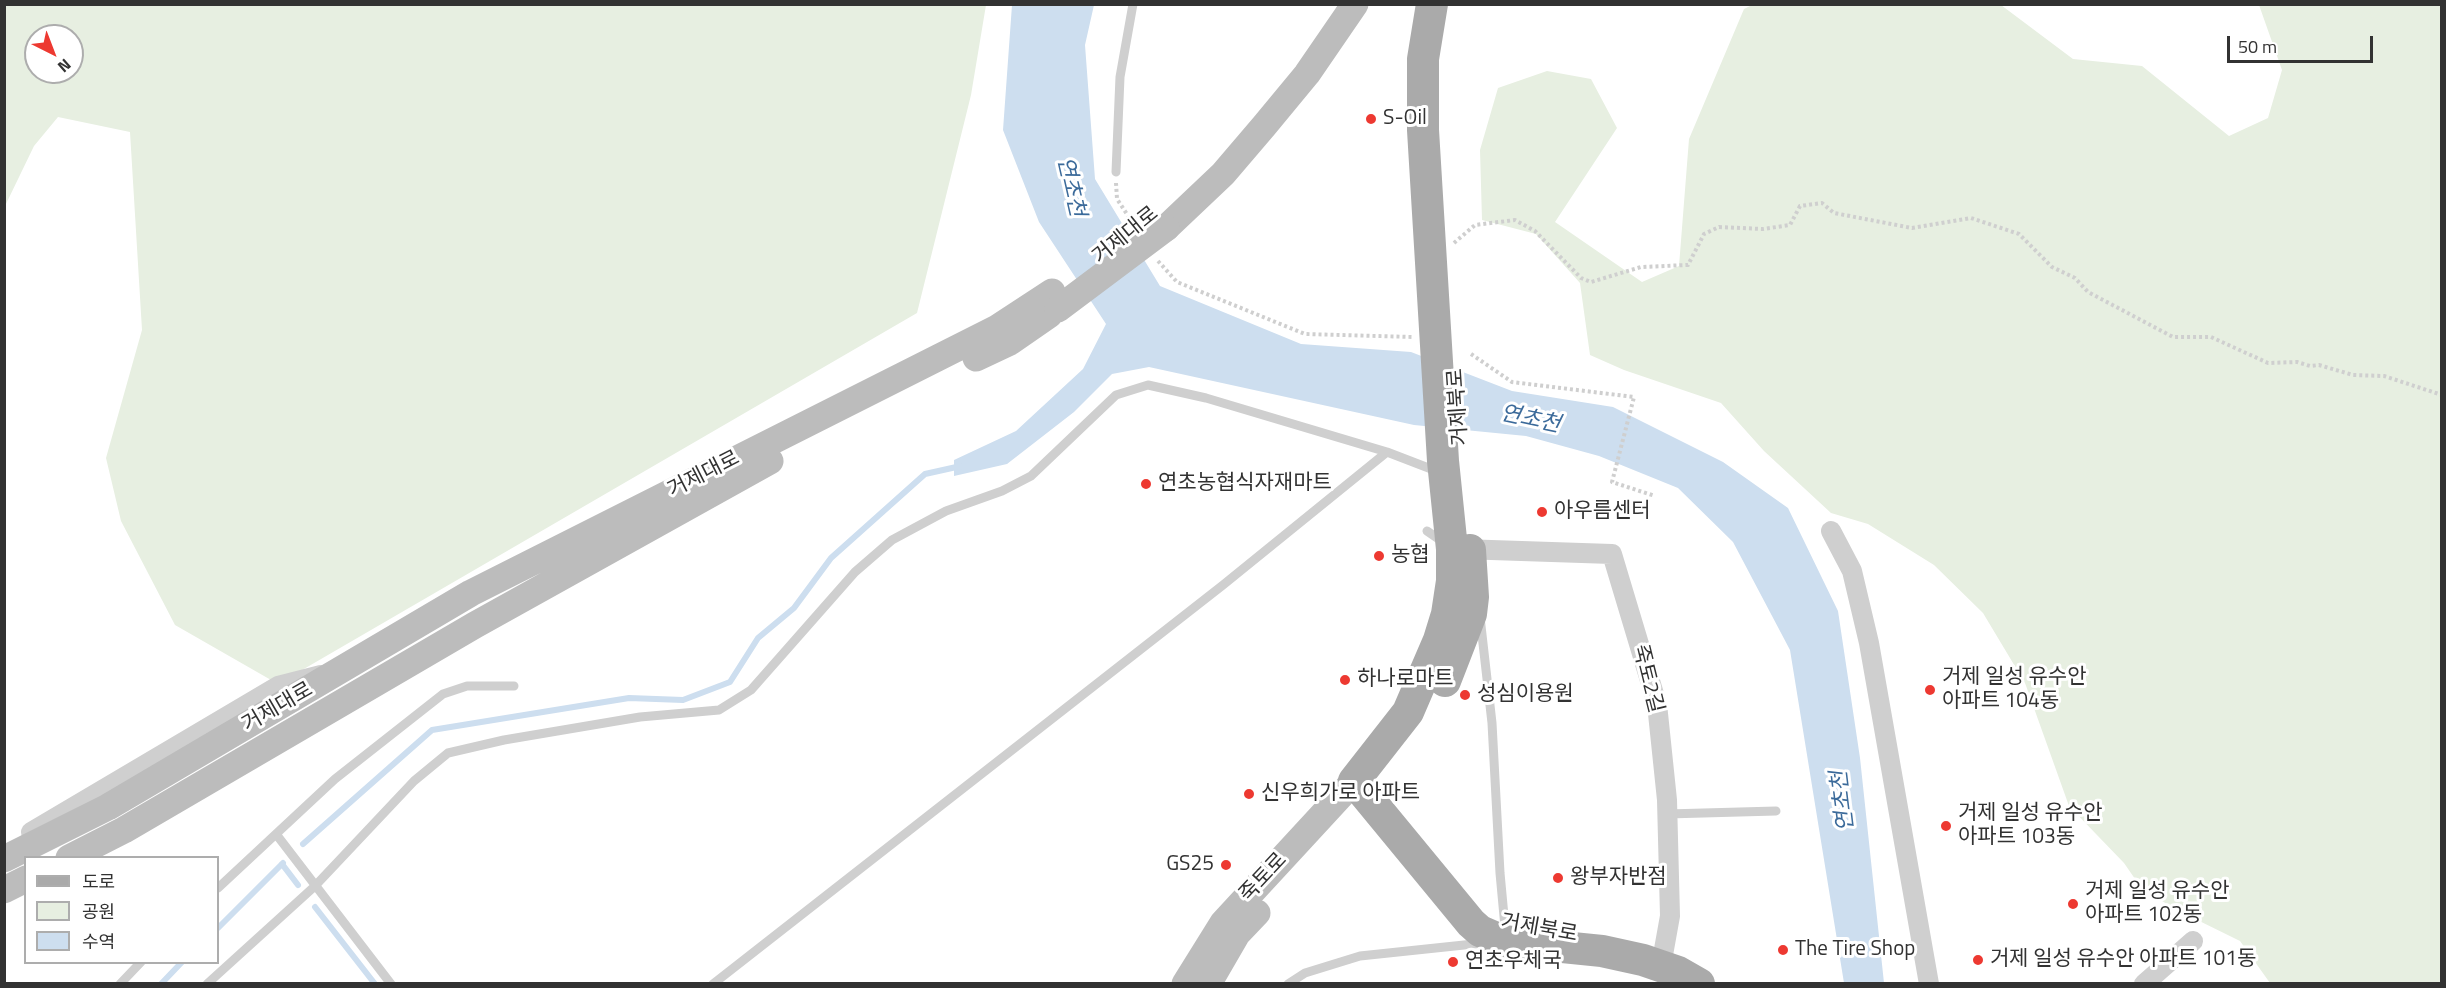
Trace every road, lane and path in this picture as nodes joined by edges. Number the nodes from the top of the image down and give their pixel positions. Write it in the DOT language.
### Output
graph roads {
  1 [pos="1133,4"];
  2 [pos="1334,4"];
  3 [pos="1354,4"];
  4 [pos="1435,9"];
  5 [pos="1116,172"];
  6 [pos="1161,220"];
  7 [pos="1449,248"];
  8 [pos="1163,268"];
  9 [pos="1055,300"];
  10 [pos="1445,338"];
  11 [pos="2442,395"];
  12 [pos="1387,452"];
  13 [pos="1451,470"];
  14 [pos="1655,496"];
  15 [pos="1427,531"];
  16 [pos="1831,531"];
  17 [pos="1461,549"];
  18 [pos="1473,597"];
  19 [pos="346,668"];
  20 [pos="514,686"];
  21 [pos="1365,782"];
  22 [pos="1776,811"];
  23 [pos="1667,814"];
  24 [pos="276,834"];
  25 [pos="4,848"];
  26 [pos="73,856"];
  27 [pos="4,859"];
  28 [pos="24,880"];
  29 [pos="315,886"];
  30 [pos="219,887"];
  31 [pos="4,890"];
  32 [pos="1504,934"];
  33 [pos="1662,960"];
  34 [pos="140,964"];
  35 [pos="120,984"];
  36 [pos="207,984"];
  37 [pos="391,984"];
  38 [pos="713,984"];
  39 [pos="1185,984"];
  40 [pos="1208,984"];
  41 [pos="1288,984"];
  42 [pos="1700,984"];
  43 [pos="1721,984"];
  44 [pos="1929,984"];
  45 [pos="2144,984"];
  46 [pos="2159,984"];
  1 -- 5 [label="lane"];
  2 -- 6 [label="main road, 거제대로"];
  3 -- 6 [label="main road, 거제대로"];
  4 -- 7 [label="main road, 거제북로"];
  4 -- 10 [label="main road, 거제북로"];
  6 -- 9 [label="main road, 거제대로, bridge"];
  7 -- 10 [label="main road, 거제북로"];
  7 -- 11 [label="path"];
  8 -- 10 [label="path"];
  9 -- 19 [label="main road, 거제대로"];
  9 -- 26 [label="main road, 거제대로"];
  10 -- 13 [label="main road, 거제북로"];
  10 -- 14 [label="path"];
  12 -- 13 [label="lane"];
  12 -- 29 [label="lane"];
  12 -- 38 [label="lane"];
  13 -- 17 [label="main road, 거제북로"];
  15 -- 17 [label="lane"];
  16 -- 44 [label="street"];
  17 -- 18 [label="main road, 거제북로"];
  17 -- 21 [label="main road, 거제북로"];
  17 -- 23 [label="street, 죽토2길"];
  18 -- 21 [label="main road, 거제북로"];
  18 -- 32 [label="lane"];
  19 -- 25 [label="street"];
  19 -- 27 [label="main road, 거제대로"];
  20 -- 24 [label="lane"];
  21 -- 32 [label="main road, 거제북로"];
  21 -- 39 [label="main road, 죽토로"];
  21 -- 40 [label="main road, 죽토로"];
  22 -- 23 [label="lane"];
  23 -- 33 [label="street, 죽토2길"];
  24 -- 29 [label="lane"];
  24 -- 30 [label="lane"];
  28 -- 31 [label="main road"];
  29 -- 36 [label="lane"];
  29 -- 37 [label="lane"];
  32 -- 33 [label="main road, 거제북로"];
  32 -- 41 [label="lane"];
  33 -- 42 [label="main road, 거제북로"];
  33 -- 43 [label="main road, 거제북로"];
  34 -- 35 [label="lane"];
  45 -- 46 [label="street"];
}
